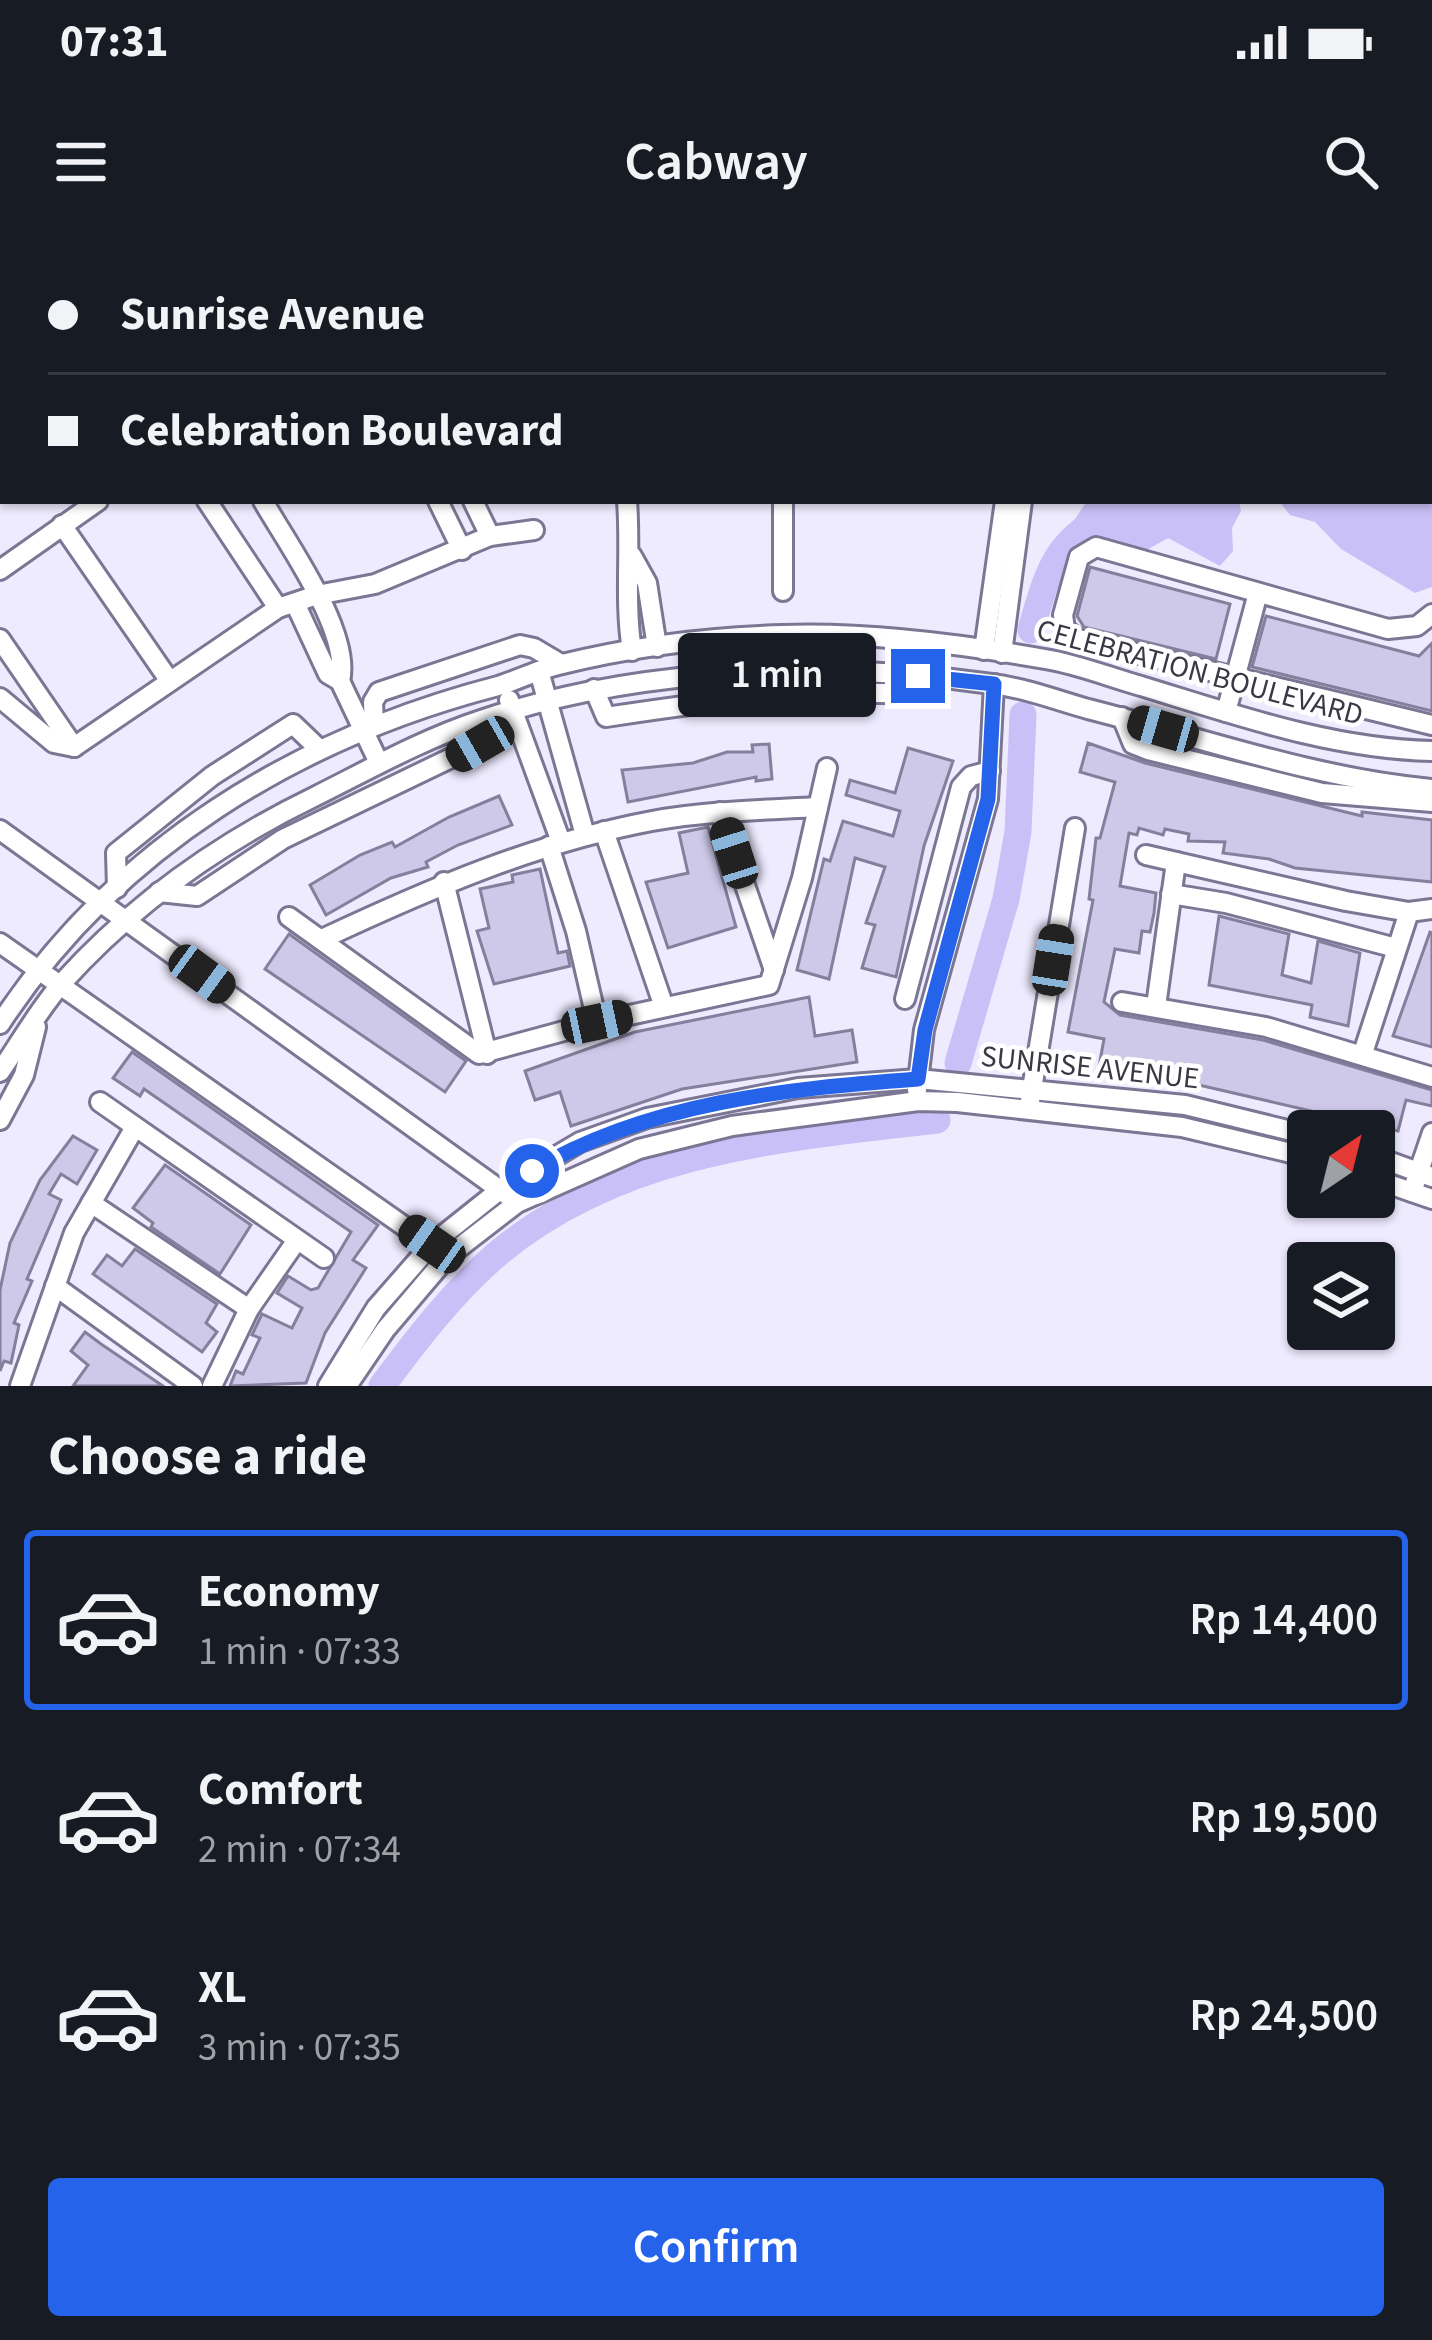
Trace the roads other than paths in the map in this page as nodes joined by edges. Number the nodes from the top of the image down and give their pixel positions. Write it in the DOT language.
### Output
graph roads {
  1 [pos="94,504"];
  2 [pos="209,504"];
  3 [pos="265,504"];
  4 [pos="439,504"];
  5 [pos="474,504"];
  6 [pos="628,504"];
  7 [pos="783,504"];
  8 [pos="1005,504"];
  9 [pos="1021,504"];
  10 [pos="62,525"];
  11 [pos="534,530"];
  12 [pos="490,536"];
  13 [pos="461,550"];
  14 [pos="632,556"];
  15 [pos="0,570"];
  16 [pos="783,591"];
  17 [pos="1258,593"];
  18 [pos="316,595"];
  19 [pos="286,606"];
  20 [pos="1432,614"];
  21 [pos="0,638"];
  22 [pos="336,638"];
  23 [pos="1078,639"];
  24 [pos="657,647"];
  25 [pos="315,648"];
  26 [pos="632,651"];
  27 [pos="993,651"];
  28 [pos="1058,662"];
  29 [pos="561,664"];
  30 [pos="539,671"];
  31 [pos="1238,677"];
  32 [pos="169,680"];
  33 [pos="340,681"];
  34 [pos="503,684"];
  35 [pos="994,684"];
  36 [pos="594,689"];
  37 [pos="937,696"];
  38 [pos="0,698"];
  39 [pos="548,703"];
  40 [pos="1226,712"];
  41 [pos="506,713"];
  42 [pos="1122,717"];
  43 [pos="1432,725"];
  44 [pos="368,728"];
  45 [pos="74,747"];
  46 [pos="318,748"];
  47 [pos="1432,751"];
  48 [pos="379,763"];
  49 [pos="827,768"];
  50 [pos="990,771"];
  51 [pos="1432,789"];
  52 [pos="1432,802"];
  53 [pos="818,807"];
  54 [pos="720,812"];
  55 [pos="1075,828"];
  56 [pos="0,830"];
  57 [pos="594,833"];
  58 [pos="555,844"];
  59 [pos="1145,855"];
  60 [pos="1176,862"];
  61 [pos="444,882"];
  62 [pos="159,892"];
  63 [pos="110,894"];
  64 [pos="1171,894"];
  65 [pos="1432,909"];
  66 [pos="1409,912"];
  67 [pos="289,917"];
  68 [pos="128,920"];
  69 [pos="322,939"];
  70 [pos="0,943"];
  71 [pos="1396,947"];
  72 [pos="37,968"];
  73 [pos="774,970"];
  74 [pos="61,984"];
  75 [pos="7,997"];
  76 [pos="904,999"];
  77 [pos="1122,1002"];
  78 [pos="1156,1006"];
  79 [pos="664,1007"];
  80 [pos="38,1016"];
  81 [pos="597,1022"];
  82 [pos="0,1024"];
  83 [pos="1363,1053"];
  84 [pos="487,1054"];
  85 [pos="0,1072"];
  86 [pos="1432,1077"];
  87 [pos="918,1079"];
  88 [pos="917,1100"];
  89 [pos="1029,1101"];
  90 [pos="100,1102"];
  91 [pos="0,1120"];
  92 [pos="135,1127"];
  93 [pos="1287,1130"];
  94 [pos="1432,1133"];
  95 [pos="1287,1152"];
  96 [pos="1395,1163"];
  97 [pos="1426,1174"];
  98 [pos="1395,1186"];
  99 [pos="500,1189"];
  100 [pos="1412,1192"];
  101 [pos="1432,1198"];
  102 [pos="91,1203"];
  103 [pos="517,1203"];
  104 [pos="297,1240"];
  105 [pos="439,1251"];
  106 [pos="324,1258"];
  107 [pos="55,1286"];
  108 [pos="249,1309"];
  109 [pos="24,1384"];
  110 [pos="193,1386"];
  111 [pos="212,1386"];
  112 [pos="328,1386"];
  113 [pos="347,1386"];
  1 -- 10 [label="street"];
  2 -- 19 [label="street"];
  3 -- 18 [label="street"];
  4 -- 13 [label="street"];
  5 -- 12 [label="street"];
  6 -- 14 [label="street"];
  7 -- 16 [label="street"];
  8 -- 27 [label="street"];
  9 -- 27 [label="street"];
  10 -- 15 [label="street"];
  10 -- 32 [label="street"];
  11 -- 12 [label="street"];
  12 -- 13 [label="street"];
  13 -- 18 [label="street"];
  14 -- 24 [label="street"];
  14 -- 26 [label="street"];
  17 -- 20 [label="street"];
  17 -- 23 [label="street"];
  17 -- 31 [label="street"];
  18 -- 19 [label="street"];
  18 -- 22 [label="street"];
  19 -- 25 [label="street"];
  19 -- 32 [label="street"];
  21 -- 45 [label="street"];
  22 -- 25 [label="street"];
  22 -- 33 [label="street"];
  23 -- 28 [label="street"];
  23 -- 31 [label="street"];
  24 -- 26 [label="street, CELEBRATION BOULEVARD"];
  24 -- 27 [label="street, CELEBRATION BOULEVARD"];
  25 -- 33 [label="street"];
  26 -- 29 [label="street, CELEBRATION BOULEVARD"];
  27 -- 28 [label="street, CELEBRATION BOULEVARD"];
  28 -- 40 [label="street, CELEBRATION BOULEVARD"];
  29 -- 30 [label="street, CELEBRATION BOULEVARD"];
  29 -- 44 [label="street"];
  30 -- 34 [label="street, CELEBRATION BOULEVARD"];
  30 -- 39 [label="street"];
  31 -- 40 [label="street"];
  31 -- 43 [label="street"];
  32 -- 45 [label="street"];
  33 -- 44 [label="street"];
  34 -- 41 [label="street"];
  34 -- 44 [label="street, CELEBRATION BOULEVARD"];
  35 -- 36 [label="street"];
  35 -- 42 [label="street"];
  35 -- 50 [label="street"];
  36 -- 37 [label="street"];
  36 -- 39 [label="street"];
  38 -- 45 [label="street"];
  39 -- 41 [label="street"];
  39 -- 57 [label="street"];
  40 -- 47 [label="street, CELEBRATION BOULEVARD"];
  41 -- 48 [label="street"];
  41 -- 58 [label="street"];
  41 -- 62 [label="street"];
  42 -- 51 [label="street"];
  42 -- 52 [label="street"];
  44 -- 46 [label="street, CELEBRATION BOULEVARD"];
  44 -- 48 [label="street"];
  46 -- 63 [label="street, CELEBRATION BOULEVARD"];
  46 -- 63 [label="street"];
  48 -- 62 [label="street"];
  49 -- 53 [label="street"];
  50 -- 76 [label="street"];
  50 -- 87 [label="street"];
  53 -- 54 [label="street"];
  53 -- 73 [label="street"];
  54 -- 57 [label="street"];
  54 -- 73 [label="street"];
  55 -- 89 [label="street"];
  56 -- 63 [label="street"];
  57 -- 58 [label="street"];
  57 -- 79 [label="street"];
  58 -- 61 [label="street"];
  58 -- 81 [label="street"];
  59 -- 60 [label="street"];
  60 -- 64 [label="street"];
  60 -- 66 [label="street"];
  61 -- 69 [label="street"];
  61 -- 84 [label="street"];
  62 -- 68 [label="street"];
  63 -- 68 [label="street"];
  63 -- 72 [label="street, CELEBRATION BOULEVARD"];
  64 -- 71 [label="street"];
  64 -- 78 [label="street"];
  65 -- 66 [label="street"];
  66 -- 71 [label="street"];
  67 -- 69 [label="street"];
  68 -- 74 [label="street"];
  68 -- 99 [label="street"];
  69 -- 84 [label="street"];
  70 -- 72 [label="street"];
  71 -- 83 [label="street"];
  72 -- 74 [label="street"];
  72 -- 75 [label="street, CELEBRATION BOULEVARD"];
  73 -- 79 [label="street"];
  74 -- 80 [label="street"];
  74 -- 105 [label="street"];
  75 -- 82 [label="street, CELEBRATION BOULEVARD"];
  77 -- 78 [label="street"];
  78 -- 83 [label="street"];
  79 -- 81 [label="street"];
  80 -- 85 [label="street"];
  80 -- 91 [label="street"];
  81 -- 84 [label="street"];
  83 -- 86 [label="street"];
  87 -- 88 [label="street"];
  87 -- 89 [label="street, SUNRISE AVENUE"];
  87 -- 99 [label="street, SUNRISE AVENUE"];
  88 -- 89 [label="street, SUNRISE AVENUE"];
  88 -- 103 [label="street, SUNRISE AVENUE"];
  89 -- 93 [label="street, SUNRISE AVENUE"];
  89 -- 95 [label="street, SUNRISE AVENUE"];
  90 -- 92 [label="street"];
  92 -- 102 [label="street"];
  92 -- 104 [label="street"];
  94 -- 97 [label="street"];
  96 -- 97 [label="street"];
  97 -- 100 [label="street"];
  98 -- 100 [label="street"];
  99 -- 103 [label="street"];
  99 -- 105 [label="street, SUNRISE AVENUE"];
  100 -- 101 [label="street"];
  102 -- 107 [label="street"];
  102 -- 108 [label="street"];
  103 -- 105 [label="street, SUNRISE AVENUE"];
  104 -- 106 [label="street"];
  104 -- 108 [label="street"];
  105 -- 112 [label="street, SUNRISE AVENUE"];
  105 -- 113 [label="street, SUNRISE AVENUE"];
  107 -- 109 [label="street"];
  107 -- 110 [label="street"];
  108 -- 111 [label="street"];
}
